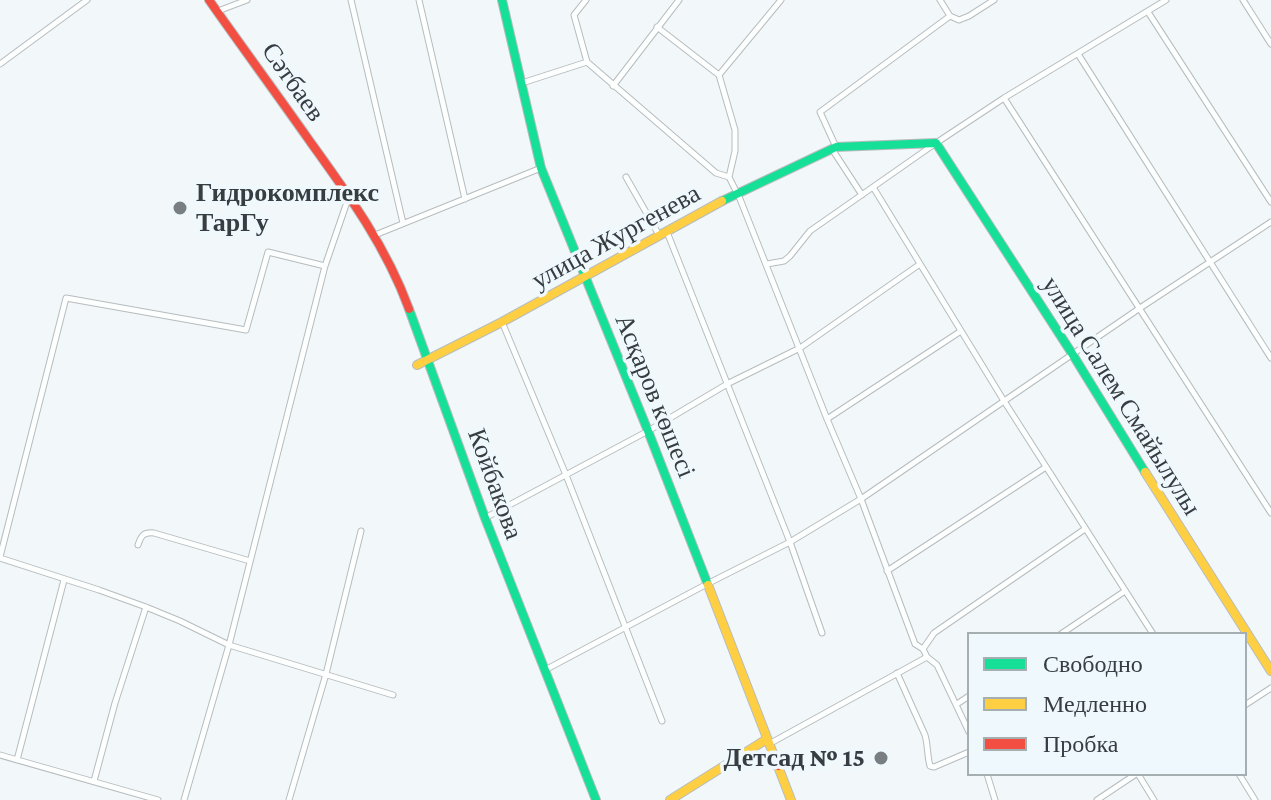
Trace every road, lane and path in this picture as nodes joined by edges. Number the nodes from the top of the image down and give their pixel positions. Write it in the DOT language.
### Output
graph roads {
  1 [pos="87,0"];
  2 [pos="209,0"];
  3 [pos="247,0"];
  4 [pos="351,0"];
  5 [pos="419,0"];
  6 [pos="502,0"];
  7 [pos="586,0"];
  8 [pos="679,0"];
  9 [pos="781,0"];
  10 [pos="940,0"];
  11 [pos="994,0"];
  12 [pos="1166,0"];
  13 [pos="1243,0"];
  14 [pos="218,11"];
  15 [pos="1148,12"];
  16 [pos="950,16"];
  17 [pos="657,27"];
  18 [pos="1271,44"];
  19 [pos="1078,54"];
  20 [pos="587,62"];
  21 [pos="0,64"];
  22 [pos="719,75"];
  23 [pos="522,83"];
  24 [pos="613,86"];
  25 [pos="1004,98"];
  26 [pos="936,143"];
  27 [pos="834,148"];
  28 [pos="541,168"];
  29 [pos="626,177"];
  30 [pos="729,177"];
  31 [pos="873,187"];
  32 [pos="344,188"];
  33 [pos="737,193"];
  34 [pos="862,195"];
  35 [pos="465,199"];
  36 [pos="1271,202"];
  37 [pos="1271,222"];
  38 [pos="403,223"];
  39 [pos="663,234"];
  40 [pos="375,235"];
  41 [pos="1210,261"];
  42 [pos="767,264"];
  43 [pos="920,264"];
  44 [pos="325,266"];
  45 [pos="585,276"];
  46 [pos="1140,308"];
  47 [pos="502,322"];
  48 [pos="961,331"];
  49 [pos="800,348"];
  50 [pos="1073,355"];
  51 [pos="1271,358"];
  52 [pos="427,359"];
  53 [pos="417,365"];
  54 [pos="729,383"];
  55 [pos="1004,401"];
  56 [pos="827,419"];
  57 [pos="648,431"];
  58 [pos="1046,467"];
  59 [pos="566,475"];
  60 [pos="861,499"];
  61 [pos="1271,513"];
  62 [pos="485,518"];
  63 [pos="1086,529"];
  64 [pos="361,531"];
  65 [pos="790,542"];
  66 [pos="138,545"];
  67 [pos="0,558"];
  68 [pos="250,561"];
  69 [pos="887,571"];
  70 [pos="64,580"];
  71 [pos="707,584"];
  72 [pos="1125,591"];
  73 [pos="146,607"];
  74 [pos="625,627"];
  75 [pos="1064,632"];
  76 [pos="1152,632"];
  77 [pos="1246,632"];
  78 [pos="822,633"];
  79 [pos="1247,633"];
  80 [pos="229,645"];
  81 [pos="923,649"];
  82 [pos="927,657"];
  83 [pos="545,670"];
  84 [pos="1271,671"];
  85 [pos="897,673"];
  86 [pos="326,674"];
  87 [pos="1268,689"];
  88 [pos="393,695"];
  89 [pos="967,697"];
  90 [pos="1271,699"];
  91 [pos="957,704"];
  92 [pos="1247,704"];
  93 [pos="662,721"];
  94 [pos="967,727"];
  95 [pos="768,742"];
  96 [pos="967,753"];
  97 [pos="0,755"];
  98 [pos="738,757"];
  99 [pos="17,760"];
  100 [pos="778,766"];
  101 [pos="988,776"];
  102 [pos="1134,776"];
  103 [pos="1138,776"];
  104 [pos="1240,776"];
  105 [pos="94,781"];
  106 [pos="158,800"];
  107 [pos="184,800"];
  108 [pos="289,800"];
  109 [pos="596,800"];
  110 [pos="670,800"];
  111 [pos="791,800"];
  112 [pos="995,800"];
  113 [pos="1097,800"];
  114 [pos="1154,800"];
  115 [pos="1255,800"];
  1 -- 21 [label="street"];
  2 -- 14 [label="street, Сәтбаев"];
  3 -- 14 [label="street"];
  4 -- 38 [label="street"];
  5 -- 35 [label="street"];
  6 -- 23 [label="street, Асқаров көшесі"];
  7 -- 20 [label="street"];
  8 -- 17 [label="street"];
  9 -- 22 [label="street"];
  10 -- 16 [label="street"];
  11 -- 16 [label="street"];
  12 -- 15 [label="street"];
  13 -- 18 [label="street"];
  14 -- 32 [label="street, Сәтбаев"];
  15 -- 19 [label="street"];
  15 -- 36 [label="street"];
  16 -- 27 [label="street"];
  17 -- 22 [label="street"];
  17 -- 24 [label="street"];
  19 -- 25 [label="street"];
  19 -- 41 [label="street"];
  20 -- 23 [label="street"];
  20 -- 24 [label="street"];
  22 -- 30 [label="street"];
  23 -- 28 [label="street, Асқаров көшесі"];
  24 -- 30 [label="street"];
  25 -- 26 [label="street"];
  25 -- 46 [label="street"];
  26 -- 27 [label="street"];
  26 -- 31 [label="street"];
  26 -- 50 [label="street, улица Салем Смайылулы"];
  27 -- 33 [label="street, улица Жургенева"];
  27 -- 34 [label="street"];
  28 -- 35 [label="street"];
  28 -- 45 [label="street, Асқаров көшесі"];
  29 -- 39 [label="street"];
  30 -- 33 [label="street"];
  31 -- 34 [label="street"];
  31 -- 43 [label="street"];
  32 -- 40 [label="street, Койбакова"];
  32 -- 44 [label="street"];
  33 -- 39 [label="street, улица Жургенева"];
  33 -- 42 [label="street"];
  34 -- 42 [label="street"];
  35 -- 38 [label="street"];
  37 -- 41 [label="street"];
  38 -- 40 [label="street"];
  39 -- 45 [label="street, улица Жургенева"];
  39 -- 54 [label="street"];
  40 -- 52 [label="street, Койбакова"];
  41 -- 46 [label="street"];
  41 -- 51 [label="street"];
  42 -- 49 [label="street"];
  43 -- 48 [label="street"];
  43 -- 49 [label="street"];
  44 -- 67 [label="street"];
  44 -- 68 [label="street"];
  45 -- 47 [label="street, улица Жургенева"];
  45 -- 57 [label="street, Асқаров көшесі"];
  46 -- 50 [label="street"];
  46 -- 61 [label="street"];
  47 -- 52 [label="street, улица Жургенева"];
  47 -- 59 [label="street"];
  48 -- 55 [label="street"];
  48 -- 56 [label="street"];
  49 -- 54 [label="street"];
  49 -- 56 [label="street"];
  50 -- 55 [label="street"];
  50 -- 77 [label="street, улица Салем Смайылулы"];
  52 -- 53 [label="street, улица Жургенева"];
  52 -- 62 [label="street, Койбакова"];
  54 -- 57 [label="street"];
  54 -- 65 [label="street"];
  55 -- 58 [label="street"];
  55 -- 60 [label="street"];
  56 -- 60 [label="street"];
  57 -- 59 [label="street"];
  57 -- 71 [label="street, Асқаров көшесі"];
  58 -- 63 [label="street"];
  58 -- 69 [label="street"];
  59 -- 62 [label="street"];
  59 -- 74 [label="street"];
  60 -- 65 [label="street"];
  60 -- 69 [label="street"];
  62 -- 83 [label="street, Койбакова"];
  63 -- 72 [label="street"];
  63 -- 81 [label="street"];
  64 -- 86 [label="street"];
  65 -- 71 [label="street"];
  65 -- 78 [label="street"];
  66 -- 68 [label="street"];
  67 -- 70 [label="street"];
  68 -- 80 [label="street"];
  69 -- 81 [label="street"];
  70 -- 73 [label="street"];
  70 -- 99 [label="street"];
  71 -- 74 [label="street"];
  71 -- 95 [label="street, Асқаров көшесі"];
  72 -- 75 [label="street"];
  72 -- 76 [label="street"];
  73 -- 80 [label="street"];
  73 -- 105 [label="street"];
  74 -- 83 [label="street"];
  74 -- 93 [label="street"];
  79 -- 84 [label="street, улица Салем Смайылулы"];
  80 -- 86 [label="street"];
  80 -- 107 [label="street"];
  81 -- 82 [label="street"];
  82 -- 85 [label="street"];
  82 -- 91 [label="street"];
  83 -- 109 [label="street, Койбакова"];
  85 -- 95 [label="street"];
  85 -- 96 [label="street"];
  86 -- 88 [label="street"];
  86 -- 108 [label="street"];
  87 -- 90 [label="street"];
  87 -- 92 [label="street"];
  89 -- 91 [label="street"];
  91 -- 94 [label="street"];
  95 -- 98 [label="street"];
  95 -- 100 [label="street, Асқаров көшесі"];
  97 -- 99 [label="street"];
  98 -- 100 [label="street"];
  98 -- 110 [label="street"];
  99 -- 105 [label="street"];
  100 -- 111 [label="street, Асқаров көшесі"];
  101 -- 112 [label="street"];
  102 -- 113 [label="street"];
  103 -- 114 [label="street"];
  104 -- 115 [label="street"];
  105 -- 106 [label="street"];
}
